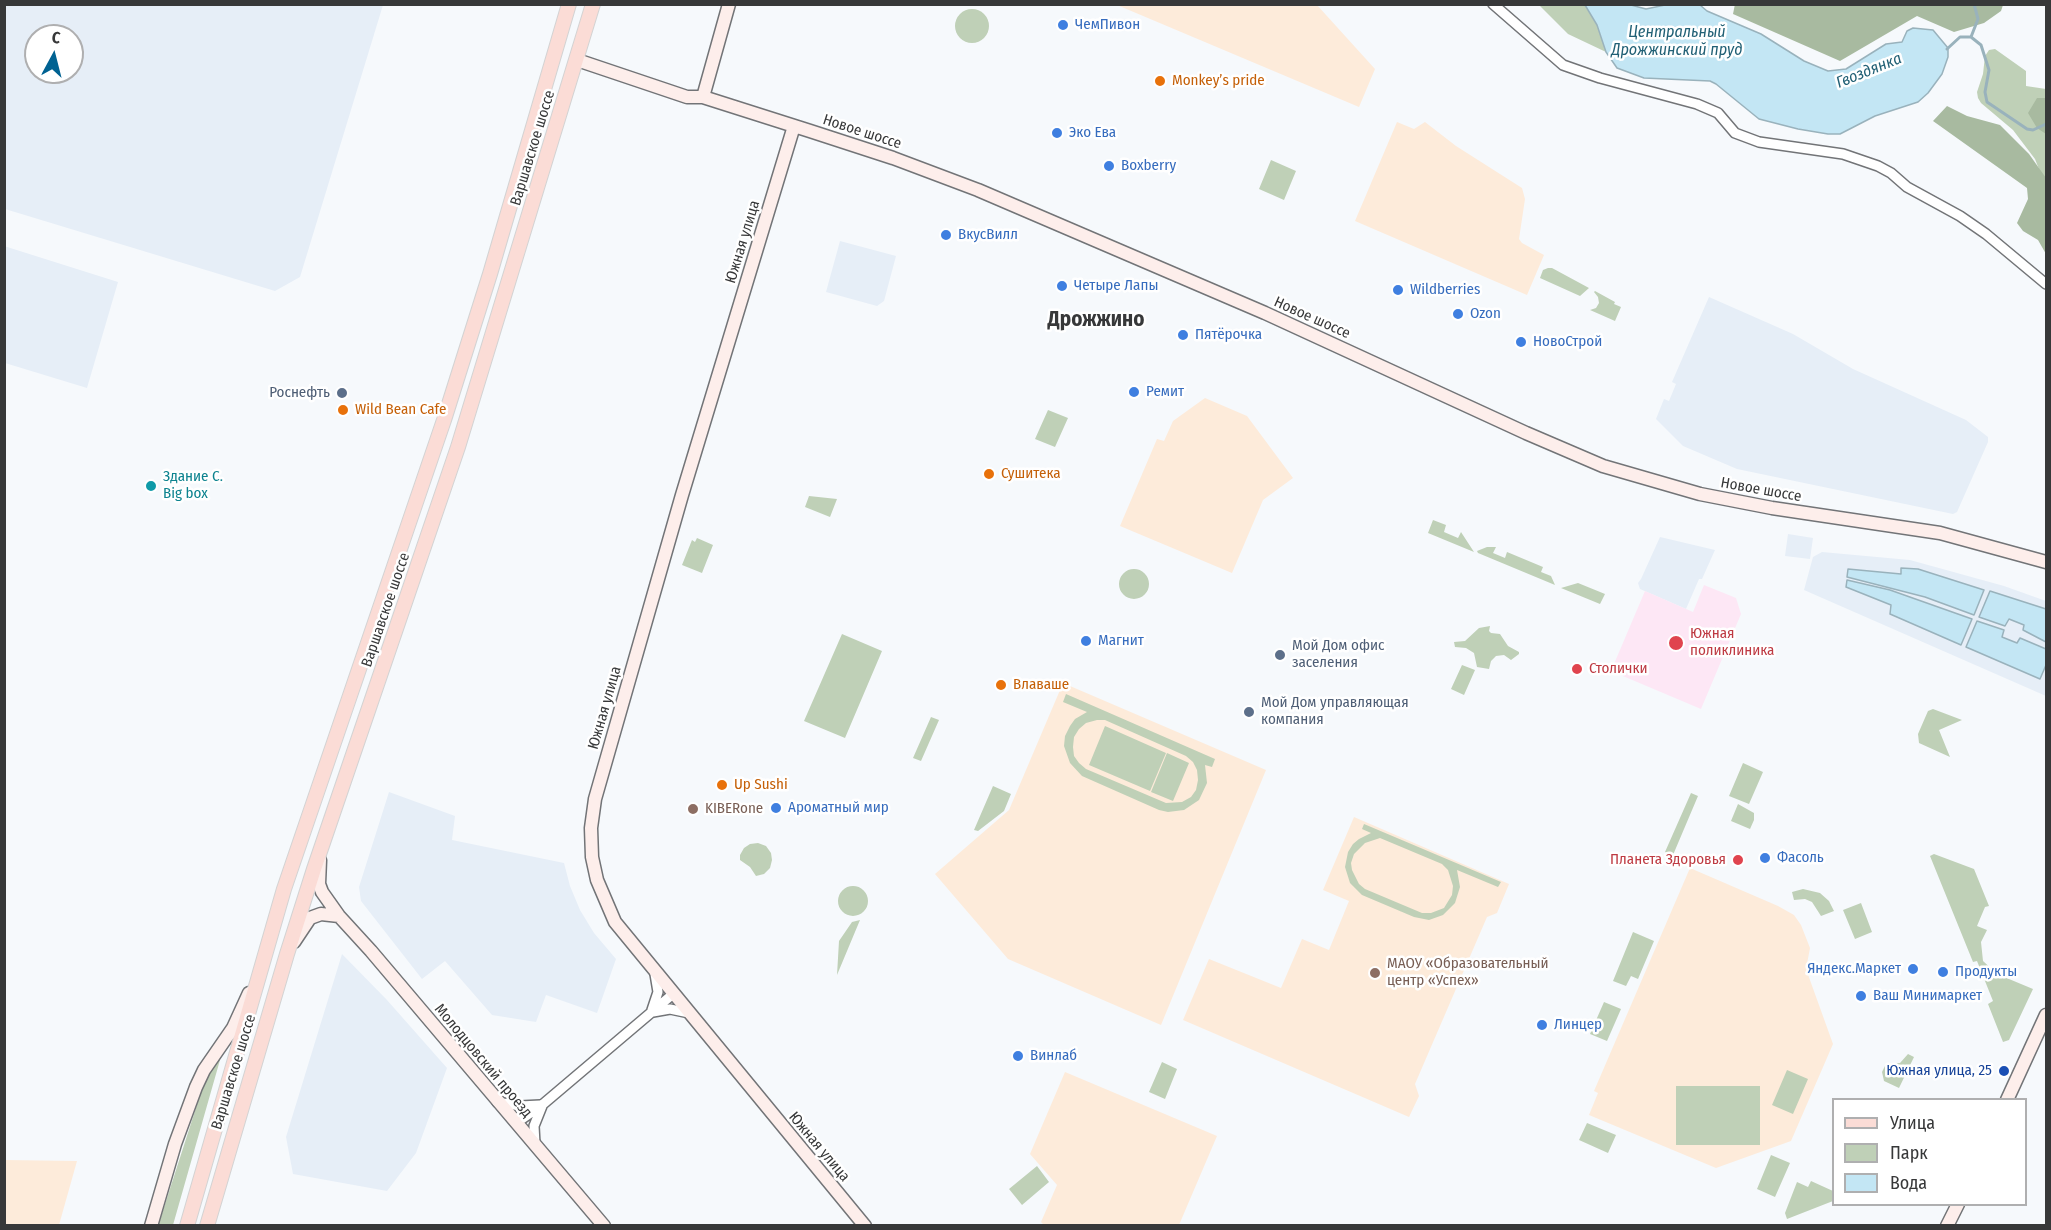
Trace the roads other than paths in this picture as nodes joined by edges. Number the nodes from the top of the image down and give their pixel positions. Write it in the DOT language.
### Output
graph roads {
  1 [pos="569,4"];
  2 [pos="593,4"];
  3 [pos="729,4"];
  4 [pos="1493,4"];
  5 [pos="577,60"];
  6 [pos="703,97"];
  7 [pos="794,126"];
  8 [pos="2046,284"];
  9 [pos="2046,562"];
  10 [pos="320,852"];
  11 [pos="339,916"];
  12 [pos="287,954"];
  13 [pos="262,958"];
  14 [pos="654,971"];
  15 [pos="673,994"];
  16 [pos="651,1012"];
  17 [pos="689,1013"];
  18 [pos="2046,1015"];
  19 [pos="2008,1098"];
  20 [pos="497,1102"];
  21 [pos="542,1105"];
  22 [pos="516,1124"];
  23 [pos="536,1146"];
  24 [pos="1957,1206"];
  25 [pos="151,1226"];
  26 [pos="187,1226"];
  27 [pos="207,1226"];
  28 [pos="604,1226"];
  29 [pos="865,1226"];
  30 [pos="1947,1226"];
  1 -- 13 [label="main road, Варшавское шоссе"];
  2 -- 5 [label="main road, Варшавское шоссе"];
  3 -- 6 [label="street"];
  4 -- 8 [label="street"];
  5 -- 6 [label="street, Новое шоссе"];
  5 -- 10 [label="main road, Варшавское шоссе"];
  6 -- 7 [label="street, Новое шоссе"];
  7 -- 9 [label="street, Новое шоссе"];
  7 -- 14 [label="street, Южная улица"];
  10 -- 11 [label="street, Молодцовский проезд"];
  10 -- 12 [label="main road, Варшавское шоссе"];
  11 -- 12 [label="street"];
  11 -- 20 [label="street, Молодцовский проезд"];
  12 -- 27 [label="main road, Варшавское шоссе"];
  13 -- 25 [label="street"];
  13 -- 26 [label="main road, Варшавское шоссе"];
  14 -- 15 [label="street, Южная улица"];
  14 -- 16 [label="street"];
  15 -- 16 [label="street"];
  15 -- 17 [label="street, Южная улица"];
  16 -- 17 [label="street"];
  16 -- 21 [label="street"];
  17 -- 29 [label="street, Южная улица"];
  18 -- 19 [label="street"];
  20 -- 21 [label="street"];
  20 -- 22 [label="street, Молодцовский проезд"];
  21 -- 22 [label="street"];
  21 -- 23 [label="street"];
  22 -- 23 [label="street, Молодцовский проезд"];
  23 -- 28 [label="street, Молодцовский проезд"];
  24 -- 30 [label="street"];
}
